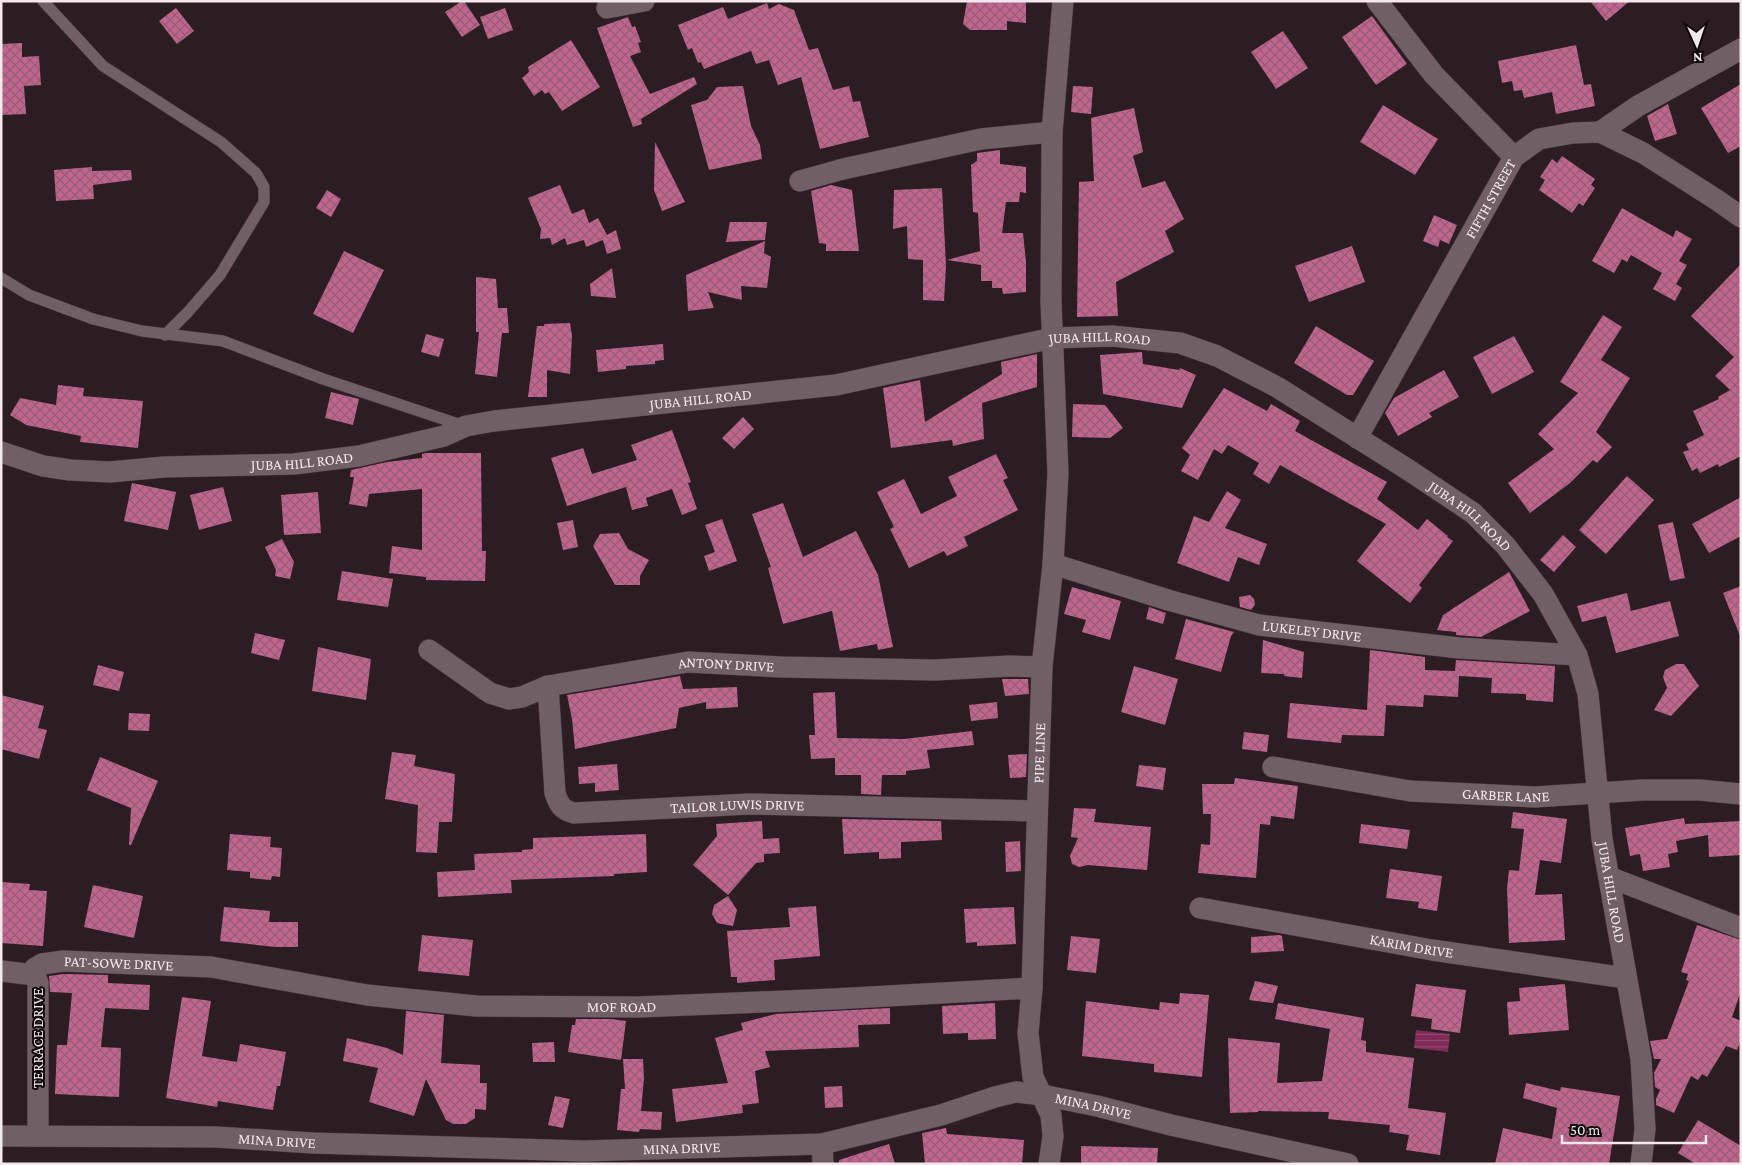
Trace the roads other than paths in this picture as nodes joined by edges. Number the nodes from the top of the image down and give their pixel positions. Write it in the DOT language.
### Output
graph roads {
  1 [pos="43,1"];
  2 [pos="644,1"];
  3 [pos="1063,1"];
  4 [pos="1377,1"];
  5 [pos="607,8"];
  6 [pos="1741,49"];
  7 [pos="1052,132"];
  8 [pos="1600,132"];
  9 [pos="1514,157"];
  10 [pos="800,181"];
  11 [pos="1741,217"];
  12 [pos="1,278"];
  13 [pos="164,335"];
  14 [pos="1053,338"];
  15 [pos="466,426"];
  16 [pos="1357,438"];
  17 [pos="1,452"];
  18 [pos="1053,564"];
  19 [pos="429,650"];
  20 [pos="1577,655"];
  21 [pos="1042,667"];
  22 [pos="548,686"];
  23 [pos="1273,766"];
  24 [pos="1598,794"];
  25 [pos="1741,794"];
  26 [pos="1037,811"];
  27 [pos="1609,877"];
  28 [pos="1200,908"];
  29 [pos="1741,928"];
  30 [pos="211,967"];
  31 [pos="1,971"];
  32 [pos="35,975"];
  33 [pos="1626,978"];
  34 [pos="1032,988"];
  35 [pos="1042,1095"];
  36 [pos="1,1136"];
  37 [pos="38,1136"];
  38 [pos="822,1154"];
  39 [pos="584,1157"];
  40 [pos="1049,1164"];
  41 [pos="1348,1164"];
  42 [pos="1641,1164"];
  1 -- 13 [label="lane"];
  2 -- 5 [label="street"];
  3 -- 7 [label="street, PIPE LINE"];
  4 -- 9 [label="street"];
  6 -- 8 [label="street"];
  7 -- 10 [label="street"];
  7 -- 14 [label="street, PIPE LINE"];
  8 -- 9 [label="street, FIFTH STREET"];
  8 -- 11 [label="street, FIFTH STREET"];
  9 -- 16 [label="street, FIFTH STREET"];
  12 -- 13 [label="lane"];
  13 -- 15 [label="lane"];
  14 -- 15 [label="street, JUBA HILL ROAD"];
  14 -- 16 [label="street, JUBA HILL ROAD"];
  14 -- 18 [label="street, PIPE LINE"];
  15 -- 17 [label="street, JUBA HILL ROAD"];
  16 -- 20 [label="street, JUBA HILL ROAD"];
  18 -- 20 [label="street, LUKELEY DRIVE"];
  18 -- 21 [label="street, PIPE LINE"];
  19 -- 22 [label="street, ANTONY DRIVE"];
  20 -- 24 [label="street, JUBA HILL ROAD"];
  21 -- 22 [label="street, ANTONY DRIVE"];
  21 -- 26 [label="street, PIPE LINE"];
  22 -- 26 [label="street, TAILOR LUWIS DRIVE"];
  23 -- 24 [label="street, GARBER LANE"];
  24 -- 25 [label="street, GARBER LANE"];
  24 -- 27 [label="street, JUBA HILL ROAD"];
  26 -- 34 [label="street, PIPE LINE"];
  27 -- 29 [label="street"];
  27 -- 33 [label="street, JUBA HILL ROAD"];
  28 -- 33 [label="street, KARIM DRIVE"];
  30 -- 32 [label="street, PAT-SOWE DRIVE"];
  30 -- 34 [label="street, MOF ROAD"];
  31 -- 32 [label="street, TERRACE DRIVE"];
  32 -- 37 [label="street, TERRACE DRIVE"];
  33 -- 42 [label="street, JUBA HILL ROAD"];
  34 -- 35 [label="street, PIPE LINE"];
  35 -- 38 [label="street, MINA DRIVE"];
  35 -- 40 [label="street, PIPE LINE"];
  35 -- 41 [label="street, MINA DRIVE"];
  36 -- 37 [label="street, MINA DRIVE"];
  37 -- 39 [label="street, MINA DRIVE"];
  38 -- 39 [label="street, MINA DRIVE"];
}
